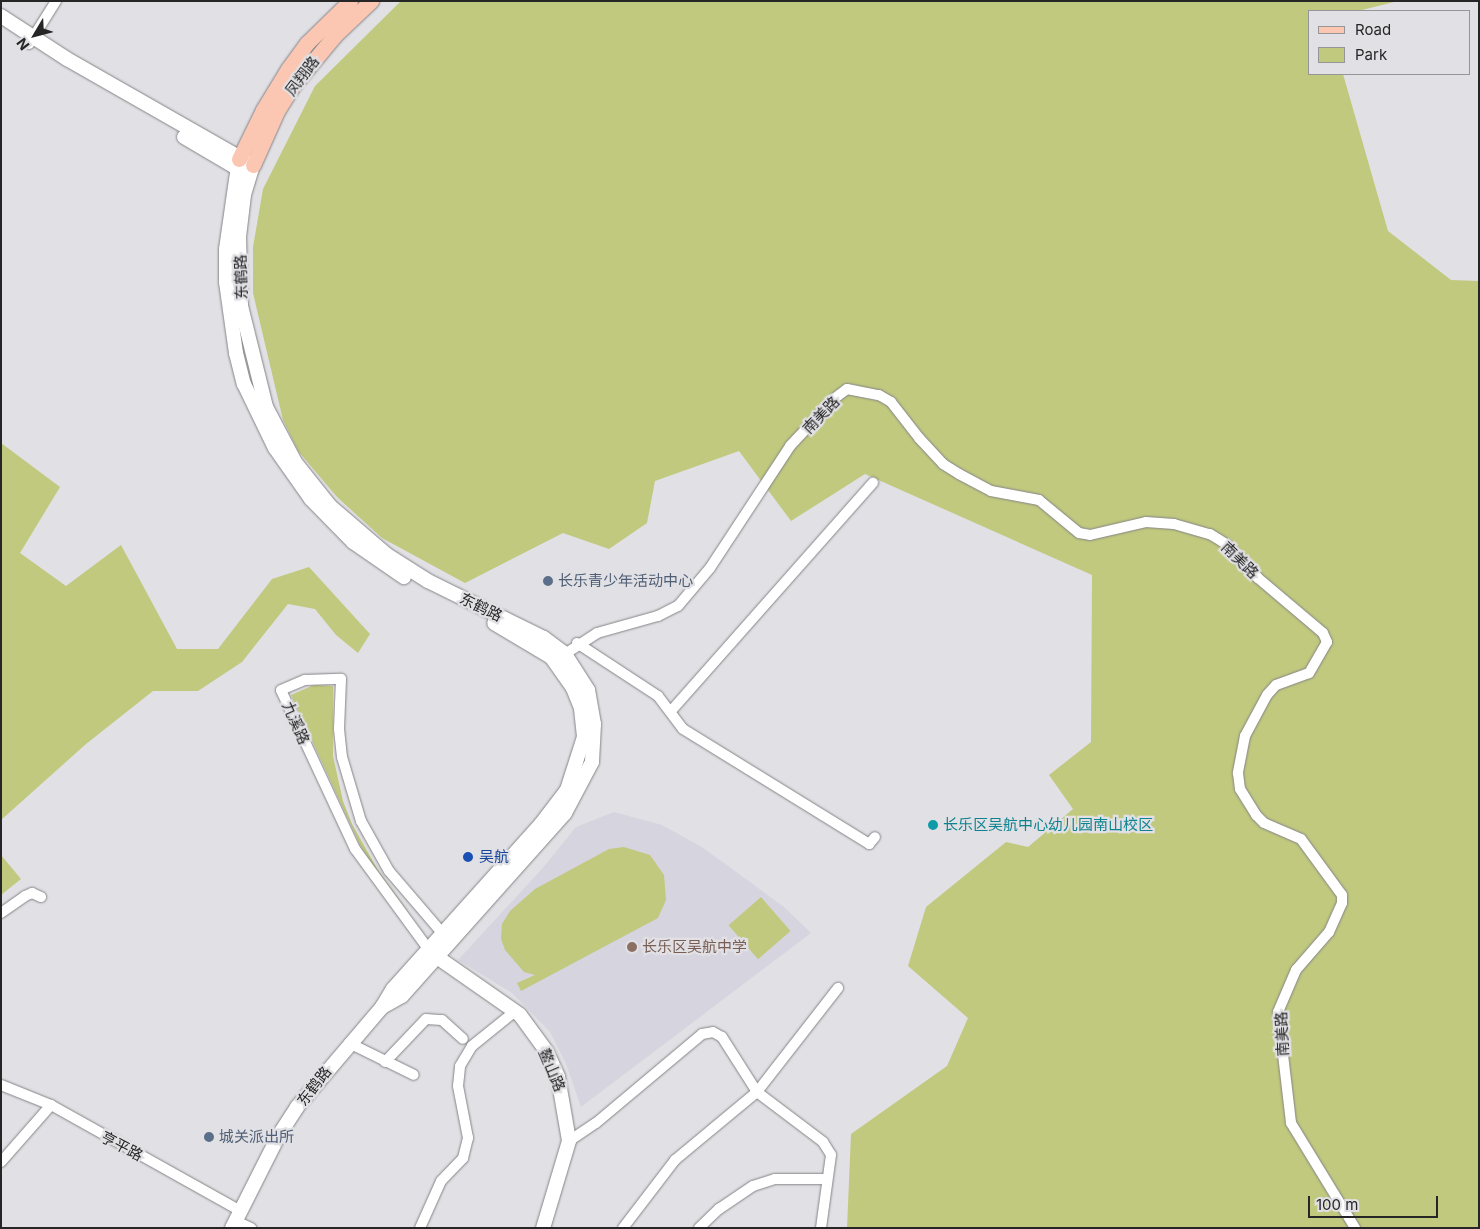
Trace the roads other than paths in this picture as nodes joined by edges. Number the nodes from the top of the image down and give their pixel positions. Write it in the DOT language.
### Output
graph roads {
  1 [pos="56,1"];
  2 [pos="350,1"];
  3 [pos="370,1"];
  4 [pos="1,16"];
  5 [pos="1,26"];
  6 [pos="31,40"];
  7 [pos="245,167"];
  8 [pos="873,483"];
  9 [pos="577,644"];
  10 [pos="565,654"];
  11 [pos="671,711"];
  12 [pos="875,837"];
  13 [pos="41,898"];
  14 [pos="1,913"];
  15 [pos="443,934"];
  16 [pos="433,954"];
  17 [pos="838,988"];
  18 [pos="514,1012"];
  19 [pos="464,1040"];
  20 [pos="349,1043"];
  21 [pos="385,1062"];
  22 [pos="414,1075"];
  23 [pos="1,1085"];
  24 [pos="757,1092"];
  25 [pos="51,1105"];
  26 [pos="569,1141"];
  27 [pos="1,1162"];
  28 [pos="826,1179"];
  29 [pos="1344,1209"];
  30 [pos="236,1220"];
  31 [pos="251,1228"];
  32 [pos="420,1228"];
  33 [pos="543,1228"];
  34 [pos="623,1228"];
  35 [pos="700,1228"];
  36 [pos="822,1228"];
  37 [pos="1348,1228"];
  38 [pos="1355,1228"];
  1 -- 6 [label="street"];
  2 -- 7 [label="main road, 凤翔路"];
  3 -- 7 [label="main road, 凤翔路"];
  4 -- 6 [label="main road"];
  5 -- 6 [label="main road"];
  6 -- 7 [label="main road"];
  7 -- 10 [label="main road, 东鹤路"];
  7 -- 15 [label="main road, 东鹤路"];
  8 -- 11 [label="street"];
  9 -- 10 [label="street, 南美路"];
  9 -- 11 [label="street"];
  9 -- 29 [label="street, 南美路"];
  10 -- 16 [label="main road, 东鹤路"];
  11 -- 12 [label="street"];
  13 -- 14 [label="street"];
  15 -- 16 [label="main road, 东鹤路"];
  15 -- 16 [label="street, 九溪路"];
  16 -- 18 [label="main road, 鳌山路"];
  16 -- 20 [label="main road, 东鹤路"];
  17 -- 24 [label="street"];
  18 -- 26 [label="main road, 鳌山路"];
  18 -- 32 [label="street"];
  19 -- 21 [label="street"];
  20 -- 21 [label="street"];
  20 -- 30 [label="main road, 东鹤路"];
  21 -- 22 [label="street"];
  23 -- 25 [label="street, 亨平路"];
  24 -- 26 [label="street"];
  24 -- 28 [label="street"];
  24 -- 34 [label="street"];
  25 -- 27 [label="street"];
  25 -- 30 [label="street, 亨平路"];
  26 -- 33 [label="main road, 鳌山路"];
  28 -- 35 [label="street"];
  28 -- 36 [label="street"];
  29 -- 37 [label="street"];
  29 -- 38 [label="street, 南美路"];
  30 -- 31 [label="street, 亨平路"];
}
